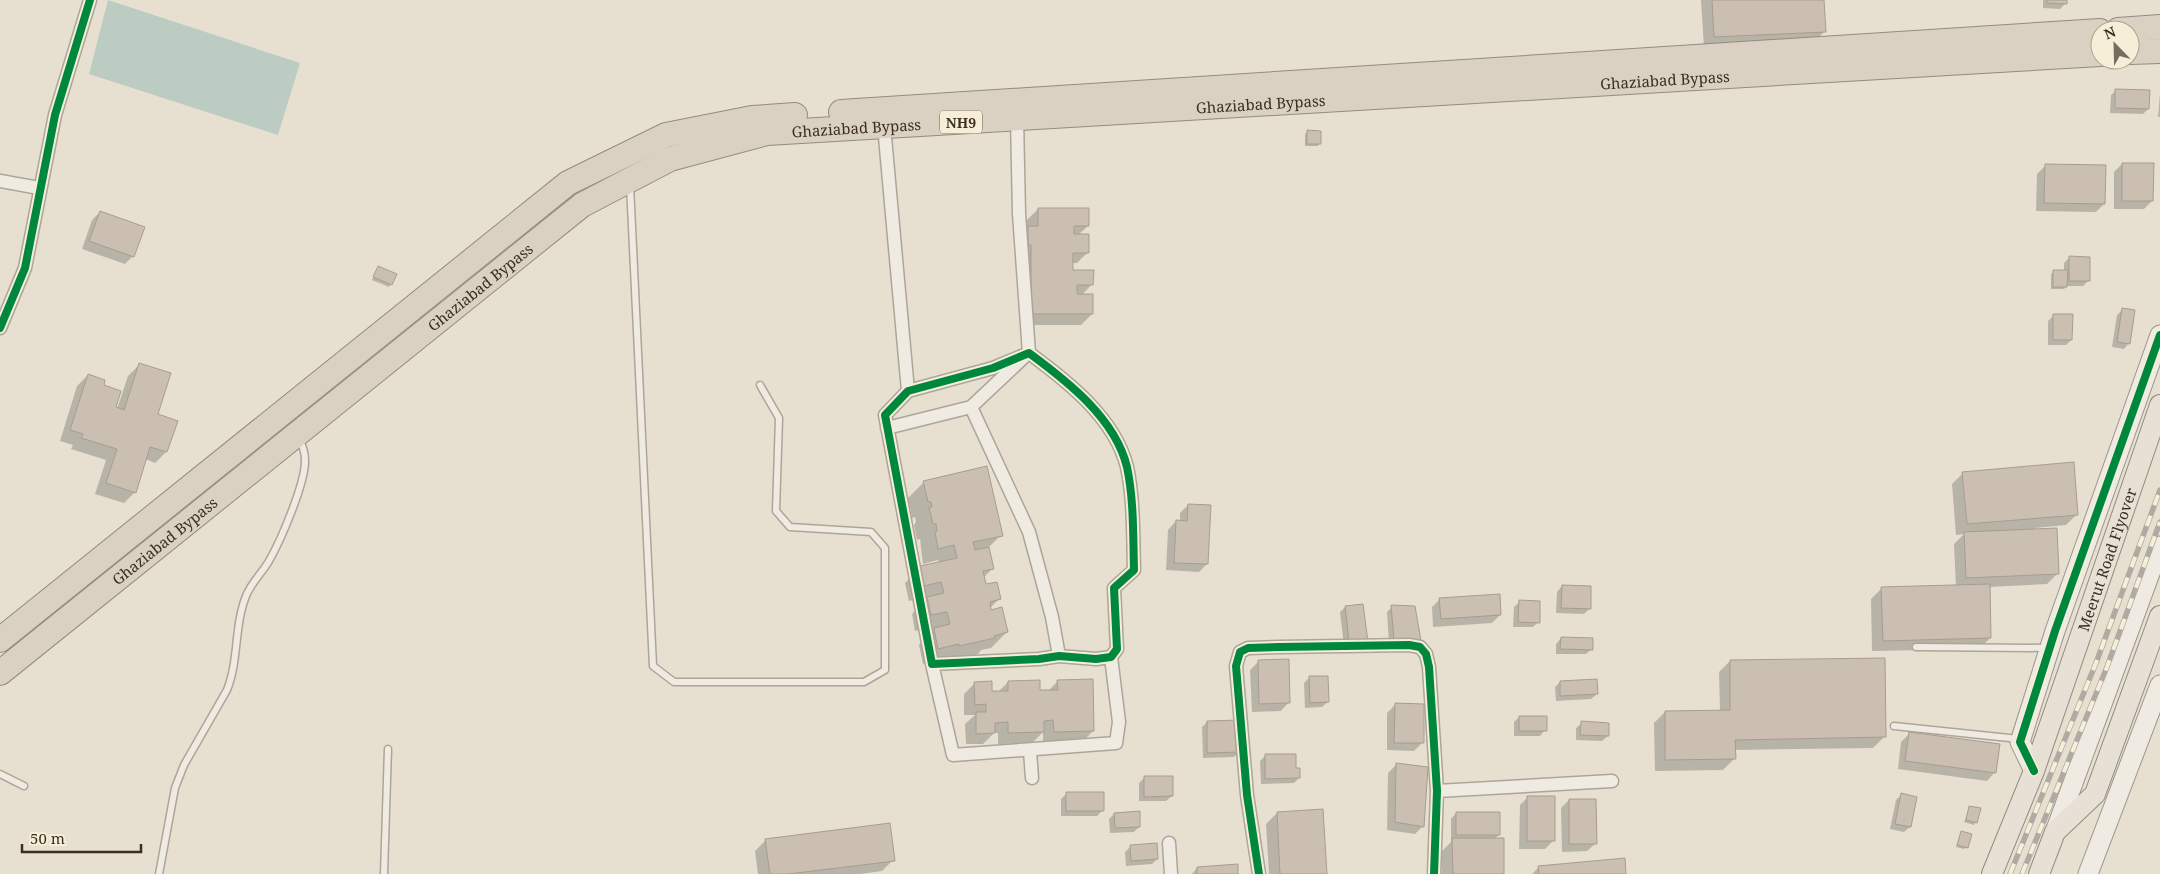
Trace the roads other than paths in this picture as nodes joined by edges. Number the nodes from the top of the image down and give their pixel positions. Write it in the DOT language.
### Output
graph roads {
  1 [pos="90,0"];
  2 [pos="2160,27"];
  3 [pos="2140,28"];
  4 [pos="2090,32"];
  5 [pos="2160,51"];
  6 [pos="2140,52"];
  7 [pos="2090,54"];
  8 [pos="1119,103"];
  9 [pos="1018,118"];
  10 [pos="884,126"];
  11 [pos="630,180"];
  12 [pos="0,181"];
  13 [pos="39,188"];
  14 [pos="0,328"];
  15 [pos="2160,335"];
  16 [pos="1029,353"];
  17 [pos="760,385"];
  18 [pos="908,390"];
  19 [pos="2160,405"];
  20 [pos="971,407"];
  21 [pos="887,428"];
  22 [pos="296,433"];
  23 [pos="2160,546"];
  24 [pos="2160,616"];
  25 [pos="0,640"];
  26 [pos="1916,647"];
  27 [pos="2050,648"];
  28 [pos="1059,656"];
  29 [pos="1111,657"];
  30 [pos="932,664"];
  31 [pos="0,673"];
  32 [pos="2160,685"];
  33 [pos="1894,726"];
  34 [pos="2021,739"];
  35 [pos="388,749"];
  36 [pos="1030,751"];
  37 [pos="2034,771"];
  38 [pos="0,774"];
  39 [pos="1032,778"];
  40 [pos="1612,781"];
  41 [pos="24,786"];
  42 [pos="1437,791"];
  43 [pos="2055,832"];
  44 [pos="1169,843"];
  45 [pos="159,874"];
  46 [pos="384,874"];
  47 [pos="1171,874"];
  48 [pos="1259,874"];
  49 [pos="1434,874"];
  50 [pos="1992,874"];
  51 [pos="2038,874"];
  52 [pos="2088,874"];
  1 -- 13 [label="street"];
  2 -- 3 [label="highway"];
  4 -- 8 [label="highway, Ghaziabad Bypass / NH9"];
  5 -- 6 [label="highway"];
  7 -- 8 [label="highway, Ghaziabad Bypass / NH9"];
  8 -- 9 [label="highway, Ghaziabad Bypass / NH9"];
  8 -- 25 [label="highway, Ghaziabad Bypass / NH9"];
  9 -- 10 [label="highway, Ghaziabad Bypass / NH9"];
  9 -- 16 [label="street"];
  10 -- 11 [label="highway, Ghaziabad Bypass / NH9"];
  10 -- 18 [label="street"];
  11 -- 17 [label="lane"];
  11 -- 22 [label="highway, Ghaziabad Bypass / NH9"];
  12 -- 13 [label="street"];
  13 -- 14 [label="street"];
  15 -- 27 [label="street"];
  16 -- 18 [label="street"];
  16 -- 20 [label="street"];
  16 -- 29 [label="street"];
  18 -- 21 [label="street"];
  19 -- 37 [label="main road, Meerut Road Flyover"];
  20 -- 21 [label="street"];
  20 -- 28 [label="street"];
  21 -- 30 [label="street"];
  22 -- 31 [label="highway, Ghaziabad Bypass / NH9"];
  22 -- 45 [label="lane"];
  23 -- 43 [label="street"];
  24 -- 43 [label="main road"];
  26 -- 27 [label="lane"];
  27 -- 34 [label="street"];
  28 -- 29 [label="street"];
  28 -- 30 [label="street"];
  29 -- 36 [label="street"];
  30 -- 36 [label="street"];
  32 -- 52 [label="street"];
  33 -- 34 [label="lane"];
  34 -- 37 [label="street"];
  35 -- 46 [label="lane"];
  36 -- 39 [label="street"];
  37 -- 50 [label="main road, Meerut Road Flyover"];
  38 -- 41 [label="lane"];
  40 -- 42 [label="street"];
  42 -- 48 [label="street"];
  42 -- 49 [label="street"];
  43 -- 51 [label="main road"];
  44 -- 47 [label="street"];
}
